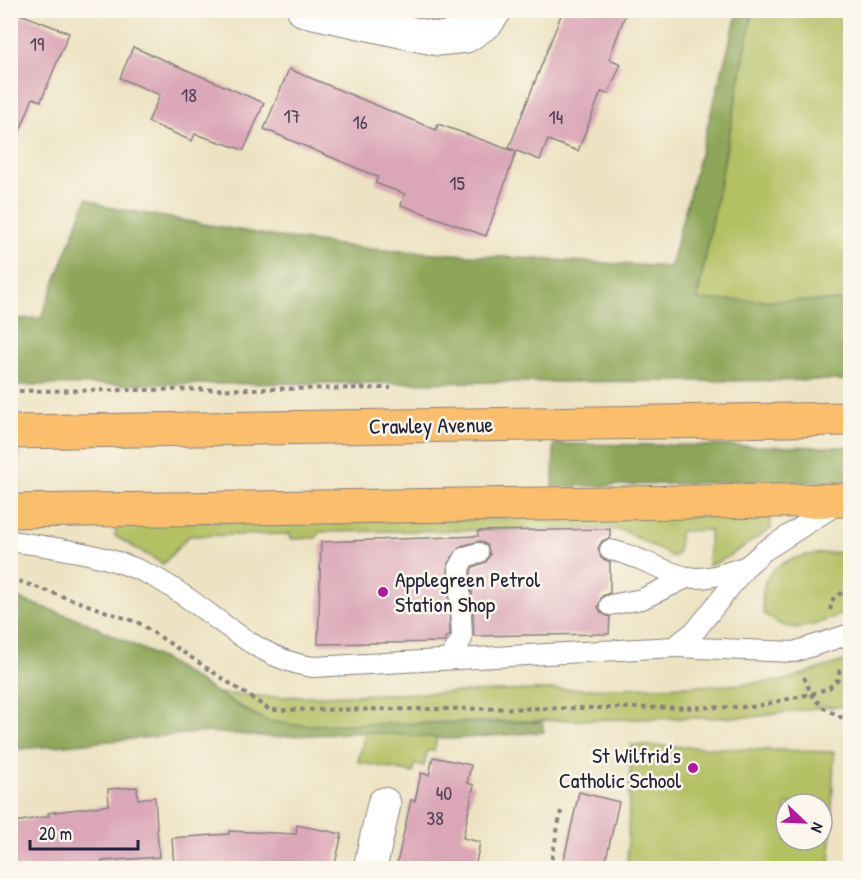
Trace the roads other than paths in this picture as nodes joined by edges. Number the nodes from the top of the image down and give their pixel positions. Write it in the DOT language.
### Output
graph roads {
  1 [pos="304,10"];
  2 [pos="495,10"];
  3 [pos="850,419"];
  4 [pos="10,432"];
  5 [pos="847,500"];
  6 [pos="10,511"];
  7 [pos="10,541"];
  8 [pos="610,550"];
  9 [pos="478,553"];
  10 [pos="747,566"];
  11 [pos="688,577"];
  12 [pos="610,605"];
  13 [pos="480,608"];
  14 [pos="461,625"];
  15 [pos="850,634"];
  16 [pos="674,647"];
  17 [pos="449,659"];
  18 [pos="384,804"];
  19 [pos="370,868"];
  1 -- 2 [label="street"];
  3 -- 4 [label="main road, Crawley Avenue"];
  5 -- 6 [label="main road"];
  5 -- 10 [label="lane"];
  7 -- 17 [label="lane"];
  8 -- 11 [label="lane"];
  9 -- 14 [label="lane"];
  10 -- 11 [label="lane"];
  10 -- 16 [label="lane"];
  11 -- 12 [label="lane"];
  13 -- 14 [label="lane"];
  14 -- 17 [label="lane"];
  15 -- 16 [label="lane"];
  16 -- 17 [label="lane"];
  18 -- 19 [label="street"];
}
